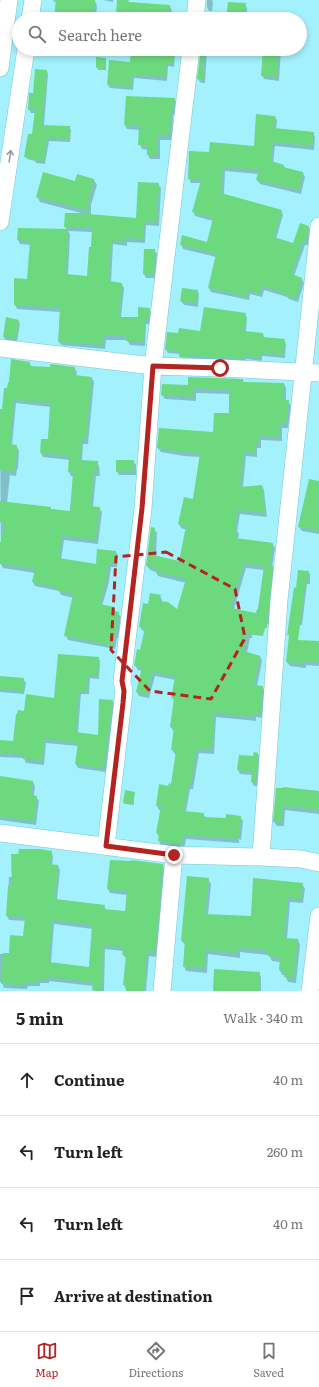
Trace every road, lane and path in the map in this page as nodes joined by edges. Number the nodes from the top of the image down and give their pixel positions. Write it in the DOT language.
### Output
graph roads {
  1 [pos="9,0"];
  2 [pos="33,0"];
  3 [pos="197,0"];
  4 [pos="31,12"];
  5 [pos="196,12"];
  6 [pos="25,56"];
  7 [pos="190,56"];
  8 [pos="0,68"];
  9 [pos="0,222"];
  10 [pos="319,226"];
  11 [pos="0,348"];
  12 [pos="153,366"];
  13 [pos="311,373"];
  14 [pos="0,832"];
  15 [pos="106,846"];
  16 [pos="174,855"];
  17 [pos="261,857"];
  18 [pos="319,863"];
  19 [pos="319,916"];
  20 [pos="162,991"];
  21 [pos="310,991"];
  1 -- 8 [label="street"];
  2 -- 4 [label="street"];
  3 -- 5 [label="street"];
  9 -- 6 [label="street, one-way"];
  7 -- 12 [label="street"];
  10 -- 13 [label="street"];
  11 -- 12 [label="street"];
  12 -- 13 [label="street"];
  12 -- 15 [label="street"];
  13 -- 17 [label="street"];
  14 -- 15 [label="street"];
  15 -- 16 [label="street"];
  16 -- 17 [label="street"];
  16 -- 20 [label="street"];
  17 -- 18 [label="street"];
  19 -- 21 [label="street"];
}
